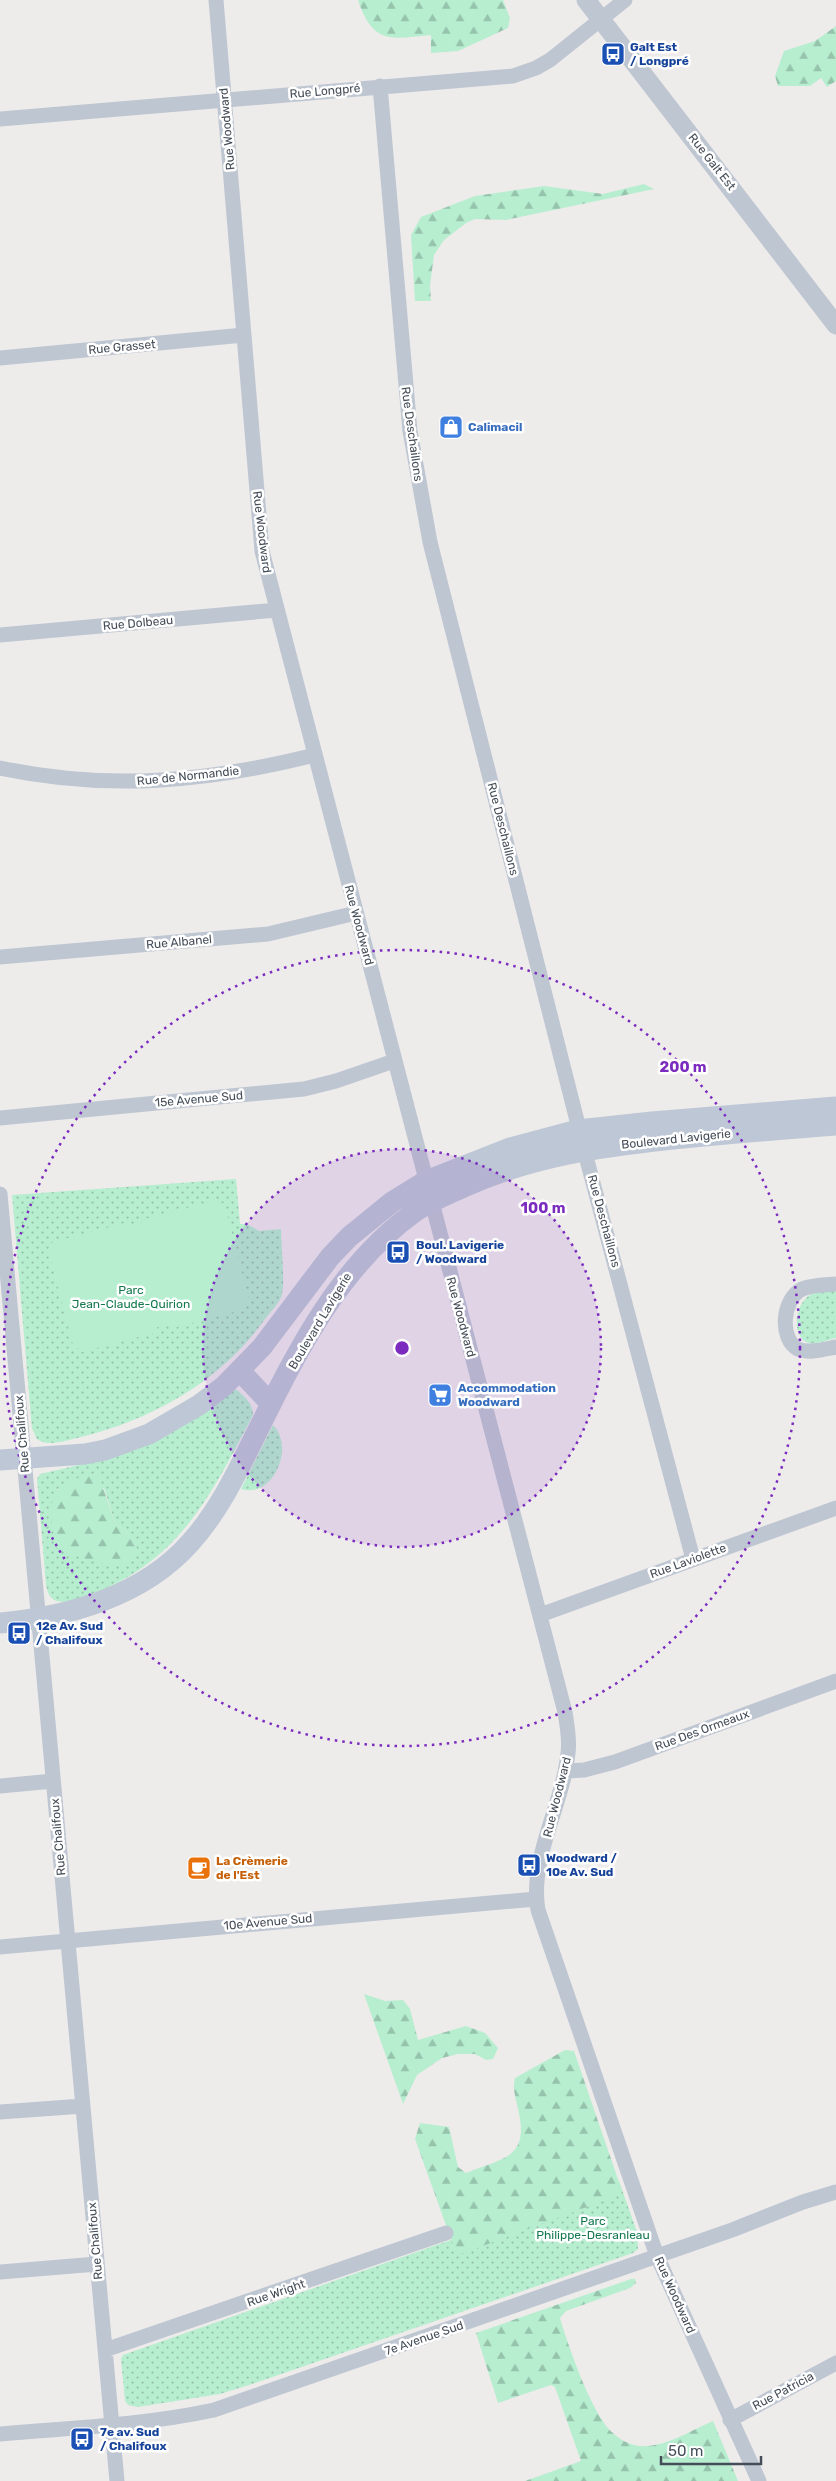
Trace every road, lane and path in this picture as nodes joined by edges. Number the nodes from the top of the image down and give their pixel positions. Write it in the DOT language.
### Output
graph roads {
  1 [pos="216,0"];
  2 [pos="586,0"];
  3 [pos="625,0"];
  4 [pos="601,20"];
  5 [pos="380,86"];
  6 [pos="224,100"];
  7 [pos="0,119"];
  8 [pos="836,325"];
  9 [pos="244,335"];
  10 [pos="0,358"];
  11 [pos="277,610"];
  12 [pos="0,635"];
  13 [pos="315,755"];
  14 [pos="0,768"];
  15 [pos="356,913"];
  16 [pos="0,957"];
  17 [pos="394,1061"];
  18 [pos="836,1107"];
  19 [pos="0,1118"];
  20 [pos="836,1125"];
  21 [pos="583,1140"];
  22 [pos="426,1181"];
  23 [pos="0,1194"];
  24 [pos="431,1202"];
  25 [pos="836,1284"];
  26 [pos="5,1300"];
  27 [pos="836,1347"];
  28 [pos="240,1371"];
  29 [pos="271,1404"];
  30 [pos="24,1459"];
  31 [pos="0,1460"];
  32 [pos="836,1508"];
  33 [pos="693,1559"];
  34 [pos="540,1615"];
  35 [pos="39,1617"];
  36 [pos="0,1623"];
  37 [pos="836,1681"];
  38 [pos="566,1771"];
  39 [pos="53,1782"];
  40 [pos="0,1786"];
  41 [pos="536,1899"];
  42 [pos="68,1941"];
  43 [pos="0,1947"];
  44 [pos="83,2106"];
  45 [pos="0,2112"];
  46 [pos="836,2192"];
  47 [pos="446,2233"];
  48 [pos="657,2256"];
  49 [pos="97,2264"];
  50 [pos="0,2272"];
  51 [pos="105,2350"];
  52 [pos="836,2363"];
  53 [pos="730,2420"];
  54 [pos="112,2424"];
  55 [pos="0,2434"];
  56 [pos="117,2481"];
  57 [pos="759,2481"];
  1 -- 6 [label="street, Rue Woodward"];
  2 -- 4 [label="street, Rue Galt Est"];
  3 -- 4 [label="street, Rue Longpré"];
  4 -- 5 [label="street, Rue Longpré"];
  4 -- 8 [label="street, Rue Galt Est"];
  5 -- 6 [label="street, Rue Longpré"];
  5 -- 21 [label="street, Rue Deschaillons"];
  6 -- 7 [label="street, Rue Longpré"];
  6 -- 9 [label="street, Rue Woodward"];
  9 -- 10 [label="street, Rue Grasset"];
  9 -- 11 [label="street, Rue Woodward"];
  11 -- 12 [label="street, Rue Dolbeau"];
  11 -- 13 [label="street, Rue Woodward"];
  13 -- 14 [label="street, Rue de Normandie"];
  13 -- 15 [label="street, Rue Woodward"];
  15 -- 16 [label="street, Rue Albanel"];
  15 -- 17 [label="street, Rue Woodward"];
  17 -- 19 [label="street, 15e Avenue Sud"];
  17 -- 22 [label="street, Rue Woodward"];
  18 -- 21 [label="main road, Boulevard Lavigerie"];
  20 -- 21 [label="main road, Boulevard Lavigerie"];
  21 -- 22 [label="main road, Boulevard Lavigerie"];
  21 -- 24 [label="main road, Boulevard Lavigerie"];
  21 -- 33 [label="street, Rue Deschaillons"];
  22 -- 24 [label="street, Rue Woodward"];
  22 -- 28 [label="main road, Boulevard Lavigerie"];
  23 -- 26 [label="street, Rue Chalifoux"];
  24 -- 29 [label="main road, Boulevard Lavigerie"];
  24 -- 34 [label="street, Rue Woodward"];
  25 -- 27 [label="street"];
  26 -- 30 [label="street, Rue Chalifoux"];
  28 -- 29 [label="main road"];
  28 -- 30 [label="main road, Boulevard Lavigerie"];
  29 -- 35 [label="main road, Boulevard Lavigerie"];
  30 -- 31 [label="main road, Boulevard Lavigerie"];
  30 -- 35 [label="street, Rue Chalifoux"];
  32 -- 33 [label="street, Rue Laviolette"];
  33 -- 34 [label="street, Rue Laviolette"];
  34 -- 38 [label="street, Rue Woodward"];
  35 -- 36 [label="main road, Boulevard Lavigerie"];
  35 -- 39 [label="street, Rue Chalifoux"];
  37 -- 38 [label="street, Rue Des Ormeaux"];
  38 -- 41 [label="street, Rue Woodward"];
  39 -- 40 [label="street"];
  39 -- 42 [label="street, Rue Chalifoux"];
  41 -- 42 [label="street, 10e Avenue Sud"];
  41 -- 48 [label="street, Rue Woodward"];
  42 -- 43 [label="street, 10e Avenue Sud"];
  42 -- 44 [label="street, Rue Chalifoux"];
  44 -- 45 [label="street"];
  44 -- 49 [label="street, Rue Chalifoux"];
  46 -- 48 [label="street, 7e Avenue Sud"];
  47 -- 51 [label="street, Rue Wright"];
  48 -- 53 [label="street, Rue Woodward"];
  48 -- 54 [label="street, 7e Avenue Sud"];
  49 -- 50 [label="street"];
  49 -- 51 [label="street, Rue Chalifoux"];
  51 -- 54 [label="street, Rue Chalifoux"];
  52 -- 53 [label="street, Rue Patricia"];
  53 -- 57 [label="street, Rue Woodward"];
  54 -- 55 [label="street, 7e Avenue Sud"];
  54 -- 56 [label="street, Rue Chalifoux"];
}
